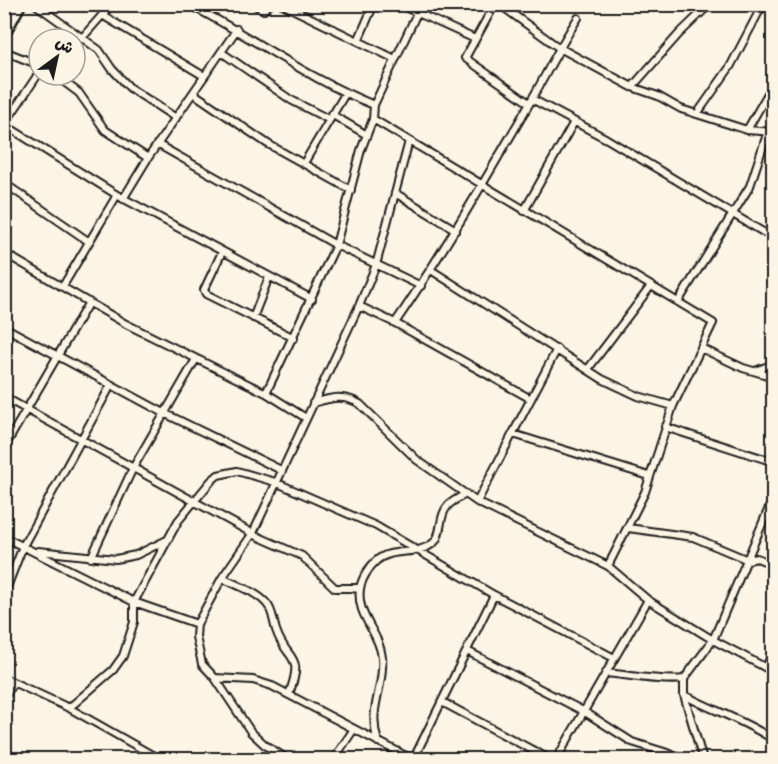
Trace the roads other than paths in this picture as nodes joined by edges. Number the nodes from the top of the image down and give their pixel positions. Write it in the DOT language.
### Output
graph roads {
  1 [pos="20,4"];
  2 [pos="35,4"];
  3 [pos="112,4"];
  4 [pos="188,4"];
  5 [pos="253,4"];
  6 [pos="270,4"];
  7 [pos="282,4"];
  8 [pos="374,4"];
  9 [pos="398,4"];
  10 [pos="497,4"];
  11 [pos="710,4"];
  12 [pos="763,4"];
  13 [pos="411,7"];
  14 [pos="417,13"];
  15 [pos="102,15"];
  16 [pos="578,18"];
  17 [pos="67,27"];
  18 [pos="237,29"];
  19 [pos="87,32"];
  20 [pos="4,34"];
  21 [pos="474,39"];
  22 [pos="358,41"];
  23 [pos="87,42"];
  24 [pos="558,47"];
  25 [pos="4,51"];
  26 [pos="221,52"];
  27 [pos="395,59"];
  28 [pos="27,60"];
  29 [pos="204,76"];
  30 [pos="774,83"];
  31 [pos="30,87"];
  32 [pos="70,87"];
  33 [pos="632,87"];
  34 [pos="193,93"];
  35 [pos="345,94"];
  36 [pos="531,101"];
  37 [pos="374,105"];
  38 [pos="697,114"];
  39 [pos="329,117"];
  40 [pos="176,118"];
  41 [pos="373,119"];
  42 [pos="574,122"];
  43 [pos="5,125"];
  44 [pos="747,130"];
  45 [pos="771,132"];
  46 [pos="367,135"];
  47 [pos="409,141"];
  48 [pos="157,144"];
  49 [pos="148,158"];
  50 [pos="304,163"];
  51 [pos="4,183"];
  52 [pos="482,185"];
  53 [pos="351,190"];
  54 [pos="395,193"];
  55 [pos="120,197"];
  56 [pos="524,211"];
  57 [pos="731,214"];
  58 [pos="456,230"];
  59 [pos="774,236"];
  60 [pos="88,241"];
  61 [pos="336,245"];
  62 [pos="222,252"];
  63 [pos="4,253"];
  64 [pos="376,266"];
  65 [pos="431,270"];
  66 [pos="269,277"];
  67 [pos="63,286"];
  68 [pos="421,286"];
  69 [pos="651,286"];
  70 [pos="312,299"];
  71 [pos="89,302"];
  72 [pos="678,302"];
  73 [pos="359,306"];
  74 [pos="253,318"];
  75 [pos="395,323"];
  76 [pos="4,327"];
  77 [pos="294,338"];
  78 [pos="557,349"];
  79 [pos="703,349"];
  80 [pos="59,356"];
  81 [pos="196,359"];
  82 [pos="774,364"];
  83 [pos="588,369"];
  84 [pos="754,371"];
  85 [pos="774,377"];
  86 [pos="111,385"];
  87 [pos="266,393"];
  88 [pos="4,397"];
  89 [pos="531,399"];
  90 [pos="313,403"];
  91 [pos="673,406"];
  92 [pos="27,410"];
  93 [pos="164,413"];
  94 [pos="306,418"];
  95 [pos="665,427"];
  96 [pos="513,434"];
  97 [pos="79,439"];
  98 [pos="4,448"];
  99 [pos="774,462"];
  100 [pos="133,468"];
  101 [pos="281,470"];
  102 [pos="649,476"];
  103 [pos="275,482"];
  104 [pos="466,494"];
  105 [pos="774,496"];
  106 [pos="194,499"];
  107 [pos="477,502"];
  108 [pos="628,528"];
  109 [pos="252,533"];
  110 [pos="4,537"];
  111 [pos="167,540"];
  112 [pos="23,546"];
  113 [pos="419,549"];
  114 [pos="31,550"];
  115 [pos="91,558"];
  116 [pos="748,560"];
  117 [pos="774,565"];
  118 [pos="608,566"];
  119 [pos="222,578"];
  120 [pos="360,588"];
  121 [pos="4,595"];
  122 [pos="494,595"];
  123 [pos="648,600"];
  124 [pos="134,602"];
  125 [pos="197,624"];
  126 [pos="713,640"];
  127 [pos="774,648"];
  128 [pos="467,651"];
  129 [pos="614,658"];
  130 [pos="766,668"];
  131 [pos="774,672"];
  132 [pos="606,673"];
  133 [pos="4,678"];
  134 [pos="215,678"];
  135 [pos="684,679"];
  136 [pos="13,682"];
  137 [pos="289,694"];
  138 [pos="684,695"];
  139 [pos="4,699"];
  140 [pos="442,702"];
  141 [pos="69,708"];
  142 [pos="585,712"];
  143 [pos="354,729"];
  144 [pos="774,740"];
  145 [pos="378,742"];
  146 [pos="4,756"];
  147 [pos="10,759"];
  148 [pos="160,759"];
  149 [pos="289,759"];
  150 [pos="333,759"];
  151 [pos="415,759"];
  152 [pos="551,759"];
  153 [pos="556,759"];
  154 [pos="690,759"];
  155 [pos="703,759"];
  1 -- 20 [label="highway"];
  2 -- 17 [label="street"];
  3 -- 15 [label="street"];
  4 -- 18 [label="street"];
  5 -- 6 [label="street"];
  7 -- 22 [label="street"];
  8 -- 22 [label="street"];
  9 -- 13 [label="street"];
  10 -- 21 [label="street"];
  10 -- 24 [label="street"];
  11 -- 33 [label="street"];
  12 -- 38 [label="street"];
  13 -- 14 [label="street"];
  14 -- 21 [label="street"];
  14 -- 27 [label="street"];
  15 -- 19 [label="street"];
  15 -- 29 [label="street"];
  16 -- 24 [label="street"];
  18 -- 26 [label="street"];
  18 -- 35 [label="street"];
  21 -- 36 [label="street"];
  22 -- 27 [label="street"];
  23 -- 40 [label="street"];
  24 -- 33 [label="street"];
  24 -- 36 [label="street"];
  25 -- 28 [label="street"];
  26 -- 29 [label="street"];
  26 -- 39 [label="street"];
  27 -- 37 [label="street"];
  29 -- 34 [label="street"];
  30 -- 44 [label="street"];
  31 -- 43 [label="street"];
  32 -- 49 [label="street"];
  33 -- 38 [label="street"];
  34 -- 40 [label="street"];
  34 -- 50 [label="street"];
  35 -- 37 [label="street"];
  35 -- 39 [label="street"];
  36 -- 42 [label="street"];
  36 -- 52 [label="street"];
  37 -- 41 [label="street"];
  38 -- 44 [label="street"];
  39 -- 46 [label="street"];
  39 -- 50 [label="street"];
  40 -- 48 [label="street"];
  41 -- 46 [label="street"];
  41 -- 47 [label="street"];
  42 -- 56 [label="street"];
  42 -- 57 [label="street"];
  43 -- 55 [label="street"];
  44 -- 45 [label="street"];
  45 -- 57 [label="street"];
  46 -- 53 [label="street"];
  47 -- 52 [label="street"];
  47 -- 54 [label="street"];
  48 -- 49 [label="street"];
  48 -- 61 [label="street"];
  49 -- 55 [label="street"];
  50 -- 53 [label="street"];
  51 -- 60 [label="street"];
  52 -- 56 [label="street"];
  52 -- 58 [label="street"];
  53 -- 61 [label="street"];
  54 -- 58 [label="street"];
  54 -- 64 [label="street"];
  55 -- 60 [label="street"];
  55 -- 62 [label="street"];
  56 -- 69 [label="street"];
  57 -- 59 [label="street"];
  57 -- 72 [label="street"];
  58 -- 65 [label="street"];
  60 -- 67 [label="street"];
  61 -- 64 [label="street"];
  61 -- 70 [label="street"];
  62 -- 66 [label="street"];
  62 -- 74 [label="street"];
  63 -- 67 [label="street"];
  64 -- 68 [label="street"];
  64 -- 73 [label="street"];
  65 -- 68 [label="street"];
  65 -- 78 [label="street"];
  66 -- 70 [label="street"];
  66 -- 74 [label="street"];
  67 -- 71 [label="street"];
  68 -- 75 [label="street"];
  69 -- 72 [label="street"];
  69 -- 83 [label="street"];
  70 -- 77 [label="street"];
  71 -- 80 [label="street"];
  71 -- 81 [label="street"];
  72 -- 79 [label="street"];
  73 -- 75 [label="street"];
  73 -- 90 [label="street"];
  74 -- 77 [label="street"];
  75 -- 89 [label="street"];
  76 -- 80 [label="street"];
  77 -- 87 [label="street"];
  78 -- 83 [label="street"];
  78 -- 89 [label="street"];
  79 -- 84 [label="street"];
  79 -- 91 [label="street"];
  80 -- 86 [label="street"];
  80 -- 92 [label="street"];
  81 -- 87 [label="street"];
  81 -- 93 [label="street"];
  82 -- 84 [label="street"];
  83 -- 91 [label="street"];
  84 -- 85 [label="street"];
  86 -- 93 [label="street"];
  86 -- 97 [label="street"];
  87 -- 94 [label="street"];
  88 -- 92 [label="street"];
  89 -- 96 [label="street"];
  90 -- 94 [label="street"];
  90 -- 104 [label="street"];
  91 -- 95 [label="street"];
  92 -- 97 [label="street"];
  92 -- 98 [label="street"];
  93 -- 100 [label="street"];
  93 -- 101 [label="street"];
  94 -- 101 [label="street"];
  95 -- 99 [label="street"];
  95 -- 102 [label="street"];
  96 -- 102 [label="street"];
  96 -- 107 [label="street"];
  97 -- 100 [label="street"];
  97 -- 112 [label="street"];
  100 -- 106 [label="street"];
  100 -- 115 [label="street"];
  101 -- 103 [label="street"];
  102 -- 108 [label="street"];
  103 -- 106 [label="street"];
  103 -- 109 [label="street"];
  103 -- 113 [label="street"];
  104 -- 107 [label="street"];
  104 -- 113 [label="street"];
  105 -- 116 [label="street"];
  106 -- 109 [label="street"];
  106 -- 111 [label="street"];
  107 -- 118 [label="street"];
  108 -- 116 [label="street"];
  108 -- 118 [label="street"];
  109 -- 119 [label="street"];
  109 -- 120 [label="street"];
  110 -- 112 [label="street"];
  111 -- 115 [label="street"];
  111 -- 124 [label="street"];
  112 -- 114 [label="street"];
  112 -- 121 [label="street"];
  113 -- 120 [label="street"];
  113 -- 122 [label="street"];
  114 -- 115 [label="street"];
  114 -- 124 [label="street"];
  116 -- 117 [label="street"];
  116 -- 126 [label="street"];
  118 -- 123 [label="street"];
  119 -- 125 [label="street"];
  119 -- 137 [label="street"];
  120 -- 145 [label="street"];
  122 -- 128 [label="street"];
  122 -- 129 [label="street"];
  123 -- 126 [label="street"];
  123 -- 129 [label="street"];
  124 -- 125 [label="street"];
  124 -- 141 [label="street"];
  125 -- 134 [label="street"];
  126 -- 130 [label="street"];
  126 -- 135 [label="street"];
  127 -- 130 [label="street"];
  128 -- 140 [label="street"];
  128 -- 142 [label="street"];
  129 -- 132 [label="street"];
  130 -- 131 [label="street"];
  132 -- 135 [label="street"];
  132 -- 142 [label="street"];
  133 -- 136 [label="street"];
  134 -- 137 [label="street"];
  134 -- 149 [label="street"];
  135 -- 138 [label="street"];
  136 -- 139 [label="street"];
  136 -- 141 [label="street"];
  137 -- 143 [label="street"];
  138 -- 144 [label="street"];
  138 -- 155 [label="street"];
  140 -- 151 [label="street"];
  140 -- 152 [label="street"];
  141 -- 148 [label="street"];
  142 -- 153 [label="street"];
  142 -- 154 [label="street"];
  143 -- 145 [label="street"];
  143 -- 150 [label="street"];
  145 -- 151 [label="street"];
  146 -- 147 [label="street"];
}
